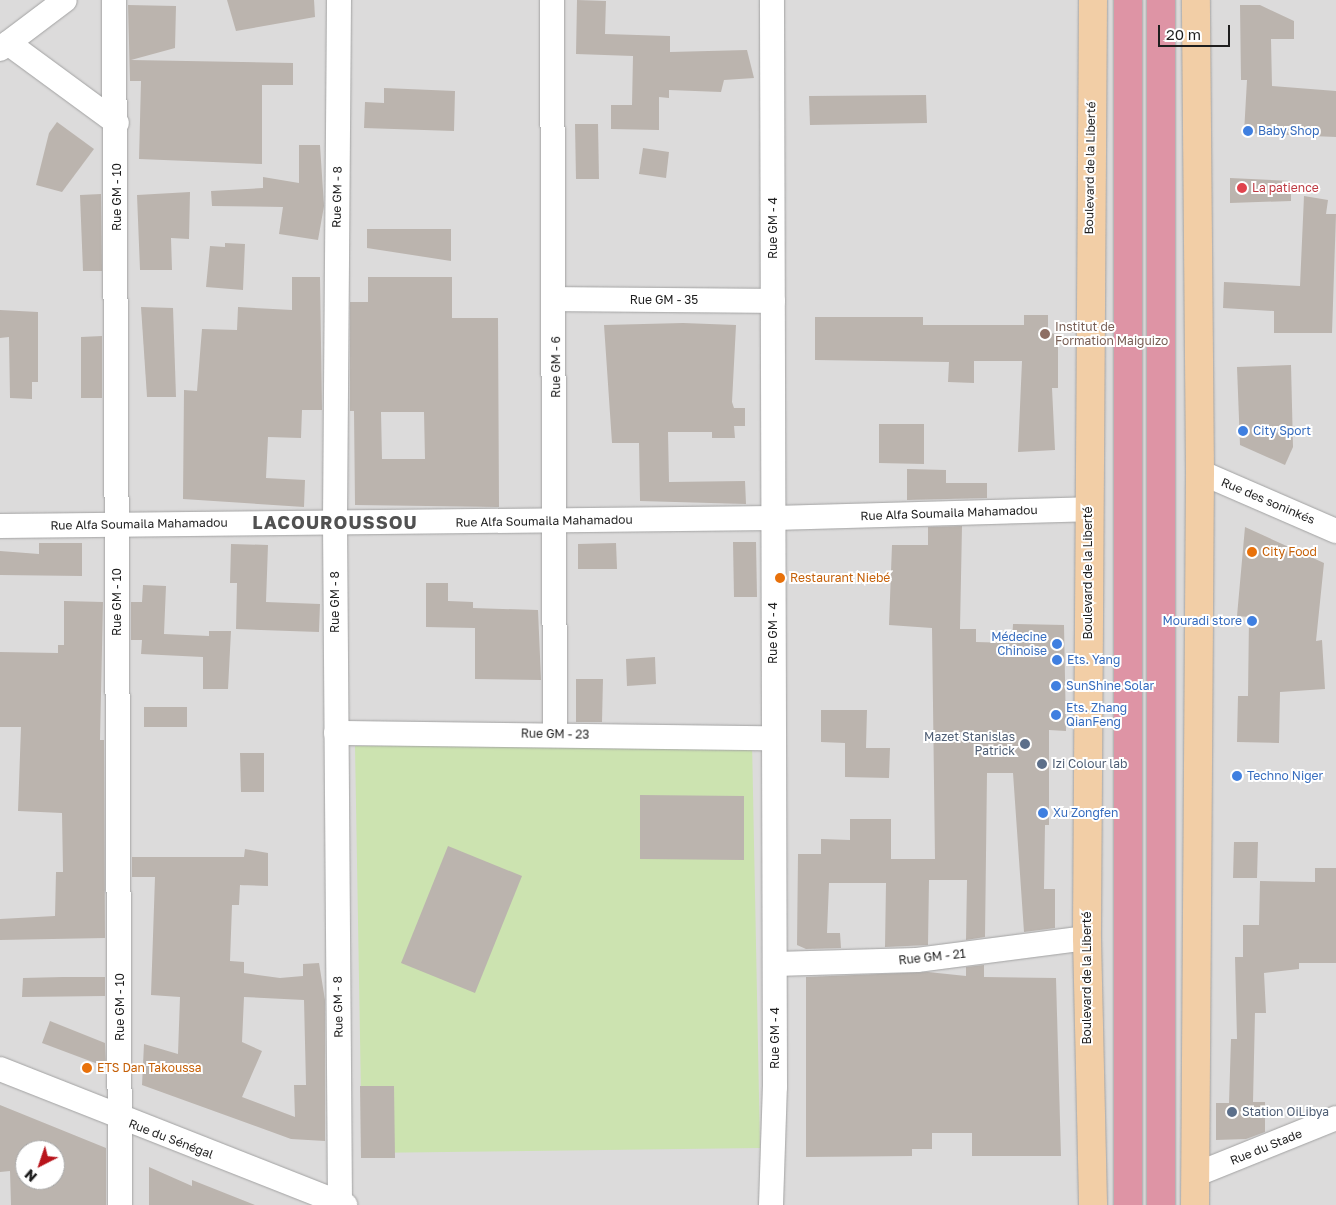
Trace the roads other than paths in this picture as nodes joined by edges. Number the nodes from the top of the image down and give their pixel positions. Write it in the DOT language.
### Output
graph roads {
  1 [pos="65,0"];
  2 [pos="114,0"];
  3 [pos="340,0"];
  4 [pos="552,0"];
  5 [pos="772,0"];
  6 [pos="1093,0"];
  7 [pos="1128,0"];
  8 [pos="1161,0"];
  9 [pos="1196,0"];
  10 [pos="4,46"];
  11 [pos="117,123"];
  12 [pos="556,299"];
  13 [pos="773,301"];
  14 [pos="1200,472"];
  15 [pos="1088,509"];
  16 [pos="774,518"];
  17 [pos="555,520"];
  18 [pos="335,522"];
  19 [pos="116,524"];
  20 [pos="0,526"];
  21 [pos="1336,531"];
  22 [pos="336,733"];
  23 [pos="555,733"];
  24 [pos="773,738"];
  25 [pos="1087,938"];
  26 [pos="775,964"];
  27 [pos="0,1069"];
  28 [pos="1336,1118"];
  29 [pos="120,1120"];
  30 [pos="1195,1175"];
  31 [pos="342,1204"];
  32 [pos="120,1205"];
  33 [pos="771,1205"];
  34 [pos="1093,1205"];
  35 [pos="1128,1205"];
  36 [pos="1160,1205"];
  37 [pos="1196,1205"];
  1 -- 10 [label="street"];
  2 -- 11 [label="street, Rue GM - 10"];
  3 -- 18 [label="street, Rue GM - 8"];
  4 -- 12 [label="street, Rue GM - 6"];
  5 -- 13 [label="street, Rue GM - 4"];
  6 -- 15 [label="main road, Boulevard de la Liberté"];
  7 -- 35 [label="highway"];
  8 -- 36 [label="highway"];
  9 -- 14 [label="main road"];
  10 -- 11 [label="street"];
  11 -- 19 [label="street, Rue GM - 10"];
  12 -- 13 [label="street, Rue GM - 35"];
  12 -- 17 [label="street, Rue GM - 6"];
  13 -- 16 [label="street, Rue GM - 4"];
  14 -- 21 [label="street, Rue des soninkés"];
  14 -- 30 [label="main road"];
  15 -- 16 [label="street, Rue Alfa Soumaila Mahamadou"];
  15 -- 25 [label="main road, Boulevard de la Liberté"];
  16 -- 17 [label="street, Rue Alfa Soumaila Mahamadou"];
  16 -- 24 [label="street, Rue GM - 4"];
  17 -- 18 [label="street, Rue Alfa Soumaila Mahamadou"];
  17 -- 23 [label="street, Rue GM - 6"];
  18 -- 19 [label="street, Rue Alfa Soumaila Mahamadou"];
  18 -- 22 [label="street, Rue GM - 8"];
  19 -- 20 [label="street, Rue Alfa Soumaila Mahamadou"];
  19 -- 29 [label="street, Rue GM - 10"];
  22 -- 23 [label="street, Rue GM - 23"];
  22 -- 31 [label="street, Rue GM - 8"];
  23 -- 24 [label="street, Rue GM - 23"];
  24 -- 26 [label="street, Rue GM - 4"];
  25 -- 26 [label="street, Rue GM - 21"];
  25 -- 34 [label="main road, Boulevard de la Liberté"];
  26 -- 33 [label="street, Rue GM - 4"];
  27 -- 29 [label="street, Rue du Sénégal"];
  28 -- 30 [label="street, Rue du Stade"];
  29 -- 31 [label="street, Rue du Sénégal"];
  29 -- 32 [label="street, Rue GM - 10"];
  30 -- 37 [label="main road"];
}
